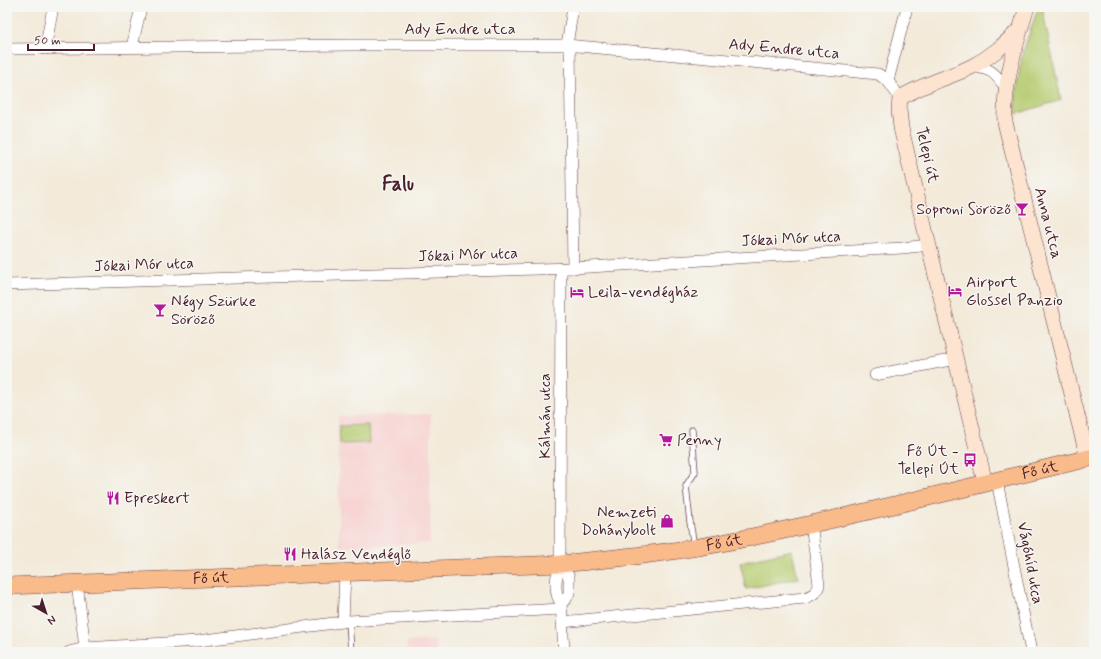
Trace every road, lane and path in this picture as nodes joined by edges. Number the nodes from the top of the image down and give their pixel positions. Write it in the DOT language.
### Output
graph roads {
  1 [pos="52,7"];
  2 [pos="141,7"];
  3 [pos="573,7"];
  4 [pos="907,7"];
  5 [pos="1027,7"];
  6 [pos="1020,29"];
  7 [pos="568,45"];
  8 [pos="132,47"];
  9 [pos="7,49"];
  10 [pos="44,49"];
  11 [pos="972,66"];
  12 [pos="888,81"];
  13 [pos="1006,88"];
  14 [pos="900,98"];
  15 [pos="929,245"];
  16 [pos="567,268"];
  17 [pos="7,285"];
  18 [pos="955,359"];
  19 [pos="876,375"];
  20 [pos="692,430"];
  21 [pos="1091,458"];
  22 [pos="991,482"];
  23 [pos="812,523"];
  24 [pos="694,547"];
  25 [pos="560,564"];
  26 [pos="345,573"];
  27 [pos="77,583"];
  28 [pos="7,586"];
  29 [pos="561,606"];
  30 [pos="346,621"];
  31 [pos="562,622"];
  32 [pos="85,648"];
  33 [pos="69,652"];
  34 [pos="351,652"];
  35 [pos="564,652"];
  36 [pos="1031,652"];
  1 -- 10 [label="street"];
  2 -- 8 [label="street"];
  3 -- 7 [label="street, Kálmán utca"];
  4 -- 12 [label="street"];
  5 -- 6 [label="main road"];
  6 -- 11 [label="main road"];
  6 -- 13 [label="main road"];
  7 -- 8 [label="street, Ady Endre utca"];
  7 -- 12 [label="street, Ady Endre utca"];
  7 -- 16 [label="street, Kálmán utca"];
  8 -- 10 [label="street, Ady Endre utca"];
  9 -- 10 [label="street, Ady Endre utca"];
  11 -- 13 [label="street"];
  11 -- 14 [label="main road"];
  12 -- 14 [label="street"];
  13 -- 21 [label="main road, Anna utca"];
  14 -- 15 [label="main road, Telepi út"];
  15 -- 16 [label="street, Jókai Mór utca"];
  15 -- 18 [label="main road, Telepi út"];
  16 -- 17 [label="street, Jókai Mór utca"];
  16 -- 25 [label="street, Kálmán utca"];
  18 -- 19 [label="street"];
  18 -- 22 [label="main road, Telepi út"];
  20 -- 24 [label="lane"];
  21 -- 22 [label="main road, Fő út"];
  22 -- 23 [label="main road, Fő út"];
  22 -- 36 [label="street, Vágóhíd utca"];
  23 -- 24 [label="main road, Fő út"];
  23 -- 31 [label="street"];
  24 -- 25 [label="main road, Fő út"];
  25 -- 26 [label="main road, Fő út"];
  25 -- 29 [label="street"];
  26 -- 27 [label="main road, Fő út"];
  26 -- 30 [label="street"];
  27 -- 28 [label="main road, Fő út"];
  27 -- 32 [label="street"];
  29 -- 30 [label="street"];
  29 -- 31 [label="street"];
  30 -- 32 [label="street"];
  30 -- 34 [label="lane"];
  31 -- 35 [label="street"];
  32 -- 33 [label="street"];
}
